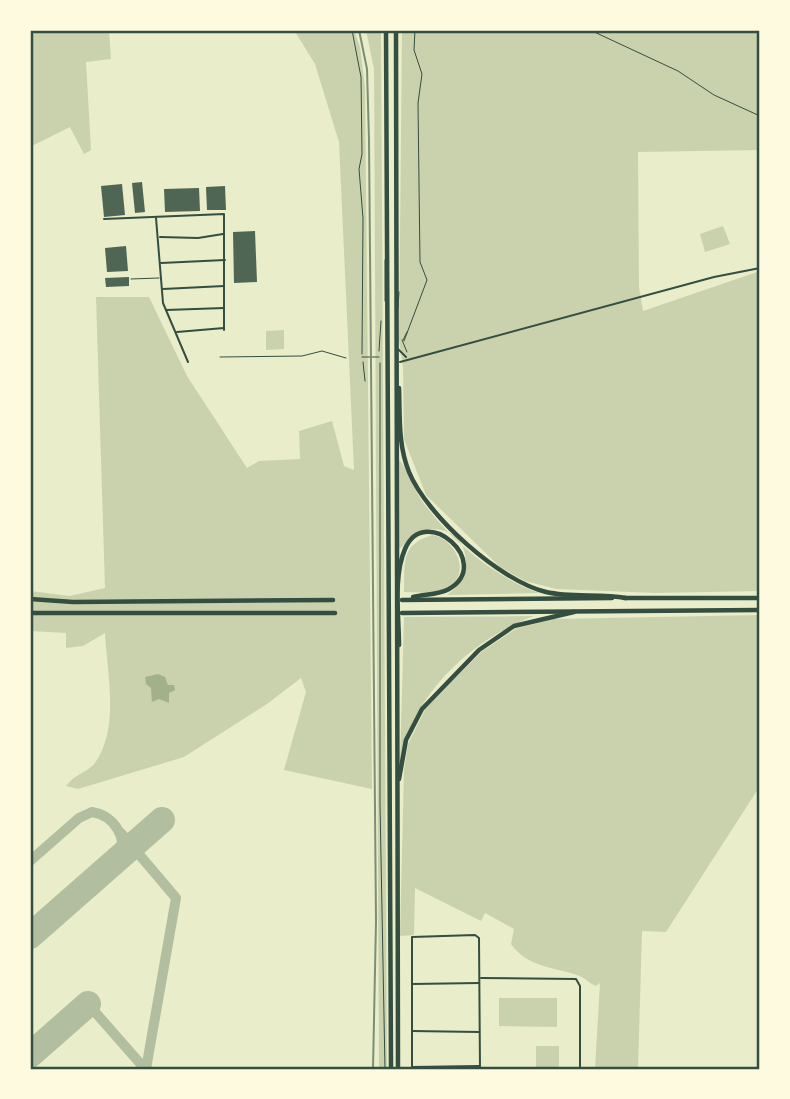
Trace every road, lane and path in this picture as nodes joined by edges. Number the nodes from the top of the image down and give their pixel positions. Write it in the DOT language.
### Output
graph roads {
  1 [pos="352,30"];
  2 [pos="386,30"];
  3 [pos="397,30"];
  4 [pos="415,30"];
  5 [pos="590,30"];
  6 [pos="760,116"];
  7 [pos="156,217"];
  8 [pos="104,219"];
  9 [pos="224,234"];
  10 [pos="158,237"];
  11 [pos="225,260"];
  12 [pos="160,263"];
  13 [pos="760,268"];
  14 [pos="161,278"];
  15 [pos="131,279"];
  16 [pos="225,286"];
  17 [pos="162,289"];
  18 [pos="225,308"];
  19 [pos="166,310"];
  20 [pos="380,331"];
  21 [pos="176,332"];
  22 [pos="395,346"];
  23 [pos="220,357"];
  24 [pos="362,357"];
  25 [pos="379,357"];
  26 [pos="346,358"];
  27 [pos="407,358"];
  28 [pos="188,362"];
  29 [pos="396,366"];
  30 [pos="396,380"];
  31 [pos="365,381"];
  32 [pos="626,598"];
  33 [pos="760,598"];
  34 [pos="30,599"];
  35 [pos="333,600"];
  36 [pos="760,610"];
  37 [pos="573,612"];
  38 [pos="30,613"];
  39 [pos="335,613"];
  40 [pos="402,613"];
  41 [pos="396,681"];
  42 [pos="397,783"];
  43 [pos="480,978"];
  44 [pos="480,983"];
  45 [pos="412,984"];
  46 [pos="412,1031"];
  47 [pos="480,1032"];
  48 [pos="412,1068"];
  49 [pos="480,1068"];
  50 [pos="385,1069"];
  51 [pos="391,1069"];
  52 [pos="398,1069"];
  53 [pos="580,1069"];
  1 -- 24 [label="path"];
  2 -- 51 [label="highway"];
  3 -- 22 [label="highway"];
  4 -- 27 [label="path"];
  5 -- 6 [label="path"];
  7 -- 8 [label="street"];
  7 -- 9 [label="street"];
  7 -- 10 [label="street"];
  9 -- 10 [label="street"];
  9 -- 11 [label="street"];
  10 -- 12 [label="street"];
  11 -- 12 [label="street"];
  11 -- 16 [label="street"];
  12 -- 14 [label="street"];
  13 -- 27 [label="street"];
  14 -- 15 [label="lane"];
  14 -- 17 [label="street"];
  16 -- 17 [label="street"];
  16 -- 18 [label="street"];
  17 -- 19 [label="street"];
  18 -- 19 [label="street"];
  18 -- 21 [label="street"];
  19 -- 21 [label="street"];
  20 -- 25 [label="path"];
  21 -- 28 [label="street"];
  22 -- 27 [label="street"];
  22 -- 29 [label="highway"];
  23 -- 26 [label="lane"];
  24 -- 25 [label="lane"];
  24 -- 31 [label="path"];
  25 -- 50 [label="path"];
  27 -- 29 [label="street"];
  29 -- 30 [label="highway"];
  30 -- 32 [label="highway"];
  30 -- 41 [label="highway"];
  32 -- 33 [label="highway"];
  32 -- 41 [label="highway"];
  34 -- 35 [label="highway"];
  36 -- 37 [label="highway"];
  37 -- 40 [label="highway"];
  37 -- 42 [label="highway"];
  38 -- 39 [label="highway"];
  41 -- 42 [label="highway"];
  42 -- 52 [label="highway"];
  43 -- 44 [label="street"];
  43 -- 45 [label="street"];
  43 -- 53 [label="street"];
  44 -- 45 [label="street"];
  44 -- 47 [label="street"];
  45 -- 46 [label="street"];
  46 -- 47 [label="street"];
  46 -- 48 [label="street"];
  47 -- 49 [label="street"];
  48 -- 49 [label="street"];
}
